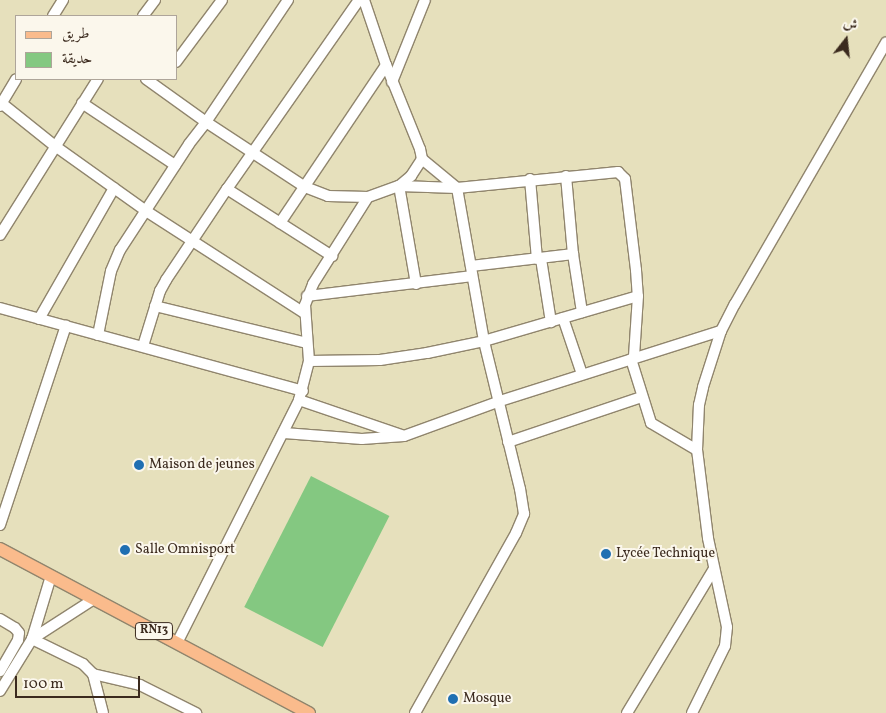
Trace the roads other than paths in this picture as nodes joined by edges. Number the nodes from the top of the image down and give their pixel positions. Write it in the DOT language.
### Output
graph roads {
  1 [pos="63,0"];
  2 [pos="155,0"];
  3 [pos="222,0"];
  4 [pos="288,0"];
  5 [pos="359,0"];
  6 [pos="364,0"];
  7 [pos="425,0"];
  8 [pos="54,15"];
  9 [pos="144,15"];
  10 [pos="886,42"];
  11 [pos="178,59"];
  12 [pos="386,65"];
  13 [pos="15,80"];
  14 [pos="97,80"];
  15 [pos="392,82"];
  16 [pos="161,83"];
  17 [pos="82,103"];
  18 [pos="1,104"];
  19 [pos="206,122"];
  20 [pos="55,146"];
  21 [pos="252,153"];
  22 [pos="422,159"];
  23 [pos="175,165"];
  24 [pos="566,176"];
  25 [pos="530,179"];
  26 [pos="399,186"];
  27 [pos="305,187"];
  28 [pos="114,188"];
  29 [pos="457,188"];
  30 [pos="227,189"];
  31 [pos="368,197"];
  32 [pos="146,211"];
  33 [pos="280,222"];
  34 [pos="0,235"];
  35 [pos="192,241"];
  36 [pos="573,254"];
  37 [pos="332,256"];
  38 [pos="539,259"];
  39 [pos="471,271"];
  40 [pos="416,284"];
  41 [pos="307,296"];
  42 [pos="638,296"];
  43 [pos="155,306"];
  44 [pos="0,308"];
  45 [pos="582,312"];
  46 [pos="304,313"];
  47 [pos="40,318"];
  48 [pos="563,318"];
  49 [pos="551,322"];
  50 [pos="66,326"];
  51 [pos="721,331"];
  52 [pos="98,334"];
  53 [pos="484,341"];
  54 [pos="307,343"];
  55 [pos="143,346"];
  56 [pos="632,358"];
  57 [pos="309,361"];
  58 [pos="582,374"];
  59 [pos="301,396"];
  60 [pos="642,397"];
  61 [pos="500,401"];
  62 [pos="284,433"];
  63 [pos="404,436"];
  64 [pos="508,442"];
  65 [pos="696,450"];
  66 [pos="0,525"];
  67 [pos="0,549"];
  68 [pos="714,569"];
  69 [pos="51,576"];
  70 [pos="94,599"];
  71 [pos="0,619"];
  72 [pos="32,639"];
  73 [pos="177,643"];
  74 [pos="0,671"];
  75 [pos="93,674"];
  76 [pos="0,691"];
  77 [pos="103,713"];
  78 [pos="196,713"];
  79 [pos="309,713"];
  80 [pos="414,713"];
  81 [pos="627,713"];
  82 [pos="692,713"];
  1 -- 8 [label="street"];
  2 -- 9 [label="street"];
  3 -- 11 [label="street"];
  4 -- 19 [label="street"];
  5 -- 21 [label="street"];
  6 -- 12 [label="street"];
  7 -- 15 [label="street"];
  10 -- 51 [label="street"];
  12 -- 15 [label="street"];
  12 -- 27 [label="street"];
  13 -- 18 [label="street"];
  14 -- 17 [label="street"];
  15 -- 22 [label="street"];
  16 -- 19 [label="street"];
  17 -- 20 [label="street"];
  17 -- 23 [label="street"];
  18 -- 20 [label="street"];
  19 -- 21 [label="street"];
  19 -- 23 [label="street"];
  20 -- 28 [label="street"];
  20 -- 34 [label="street"];
  21 -- 27 [label="street"];
  21 -- 30 [label="street"];
  22 -- 26 [label="street"];
  22 -- 29 [label="street"];
  23 -- 32 [label="street"];
  24 -- 25 [label="street"];
  24 -- 36 [label="street"];
  24 -- 42 [label="street"];
  25 -- 29 [label="street"];
  25 -- 38 [label="street"];
  26 -- 29 [label="street"];
  26 -- 31 [label="street"];
  26 -- 40 [label="street"];
  27 -- 31 [label="street"];
  27 -- 33 [label="street"];
  28 -- 32 [label="street"];
  28 -- 47 [label="street"];
  29 -- 39 [label="street"];
  30 -- 33 [label="street"];
  30 -- 35 [label="street"];
  31 -- 37 [label="street"];
  32 -- 35 [label="street"];
  32 -- 52 [label="street"];
  33 -- 37 [label="street"];
  35 -- 43 [label="street"];
  35 -- 46 [label="street"];
  36 -- 38 [label="street"];
  36 -- 45 [label="street"];
  37 -- 41 [label="street"];
  38 -- 39 [label="street"];
  38 -- 49 [label="street"];
  39 -- 40 [label="street"];
  39 -- 53 [label="street"];
  40 -- 41 [label="street"];
  41 -- 46 [label="street"];
  42 -- 45 [label="street"];
  42 -- 56 [label="street"];
  43 -- 54 [label="street"];
  43 -- 55 [label="street"];
  44 -- 47 [label="street"];
  45 -- 48 [label="street"];
  46 -- 54 [label="street"];
  47 -- 50 [label="street"];
  48 -- 49 [label="street"];
  48 -- 58 [label="street"];
  49 -- 53 [label="street"];
  50 -- 52 [label="street"];
  50 -- 66 [label="street"];
  51 -- 56 [label="street"];
  51 -- 65 [label="street"];
  52 -- 55 [label="street"];
  53 -- 57 [label="street"];
  53 -- 61 [label="street"];
  54 -- 57 [label="street"];
  55 -- 59 [label="street"];
  56 -- 58 [label="street"];
  56 -- 60 [label="street"];
  57 -- 59 [label="street"];
  58 -- 61 [label="street"];
  59 -- 62 [label="street"];
  59 -- 63 [label="street"];
  60 -- 64 [label="street"];
  60 -- 65 [label="street"];
  61 -- 63 [label="street"];
  61 -- 64 [label="street"];
  62 -- 63 [label="street"];
  62 -- 73 [label="street"];
  64 -- 80 [label="street"];
  65 -- 68 [label="street"];
  67 -- 69 [label="main road, RN13"];
  68 -- 81 [label="street"];
  68 -- 82 [label="street"];
  69 -- 70 [label="main road, RN13"];
  69 -- 72 [label="street"];
  70 -- 72 [label="street"];
  70 -- 73 [label="main road, RN13"];
  71 -- 74 [label="street"];
  72 -- 75 [label="street"];
  72 -- 76 [label="street"];
  73 -- 79 [label="main road, RN13"];
  75 -- 77 [label="street"];
  75 -- 78 [label="street"];
}
